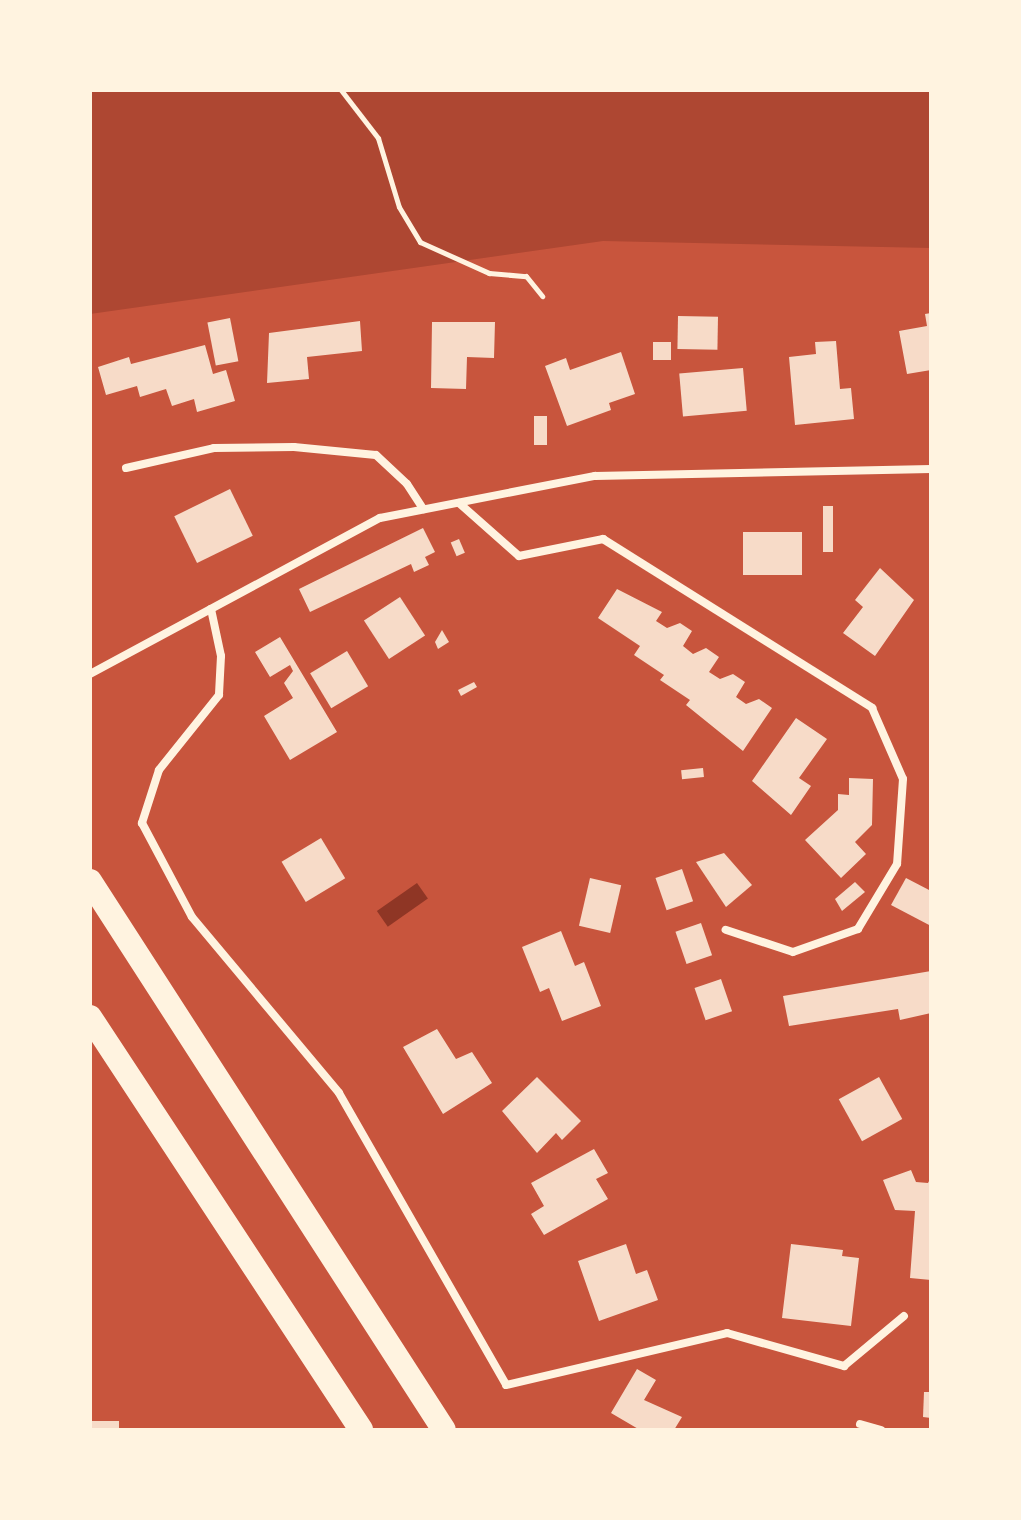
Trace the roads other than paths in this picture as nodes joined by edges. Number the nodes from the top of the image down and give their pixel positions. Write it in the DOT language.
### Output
graph roads {
  1 [pos="126,468"];
  2 [pos="931,469"];
  3 [pos="459,503"];
  4 [pos="423,509"];
  5 [pos="211,609"];
  6 [pos="90,674"];
  7 [pos="90,881"];
  8 [pos="726,930"];
  9 [pos="90,1017"];
  10 [pos="904,1316"];
  11 [pos="860,1424"];
  12 [pos="361,1430"];
  13 [pos="444,1430"];
  14 [pos="881,1430"];
  1 -- 4 [label="street"];
  2 -- 3 [label="street"];
  3 -- 4 [label="street"];
  3 -- 8 [label="street"];
  4 -- 5 [label="street"];
  5 -- 6 [label="street"];
  5 -- 10 [label="street"];
  7 -- 13 [label="highway"];
  9 -- 12 [label="highway"];
  11 -- 14 [label="street"];
}
